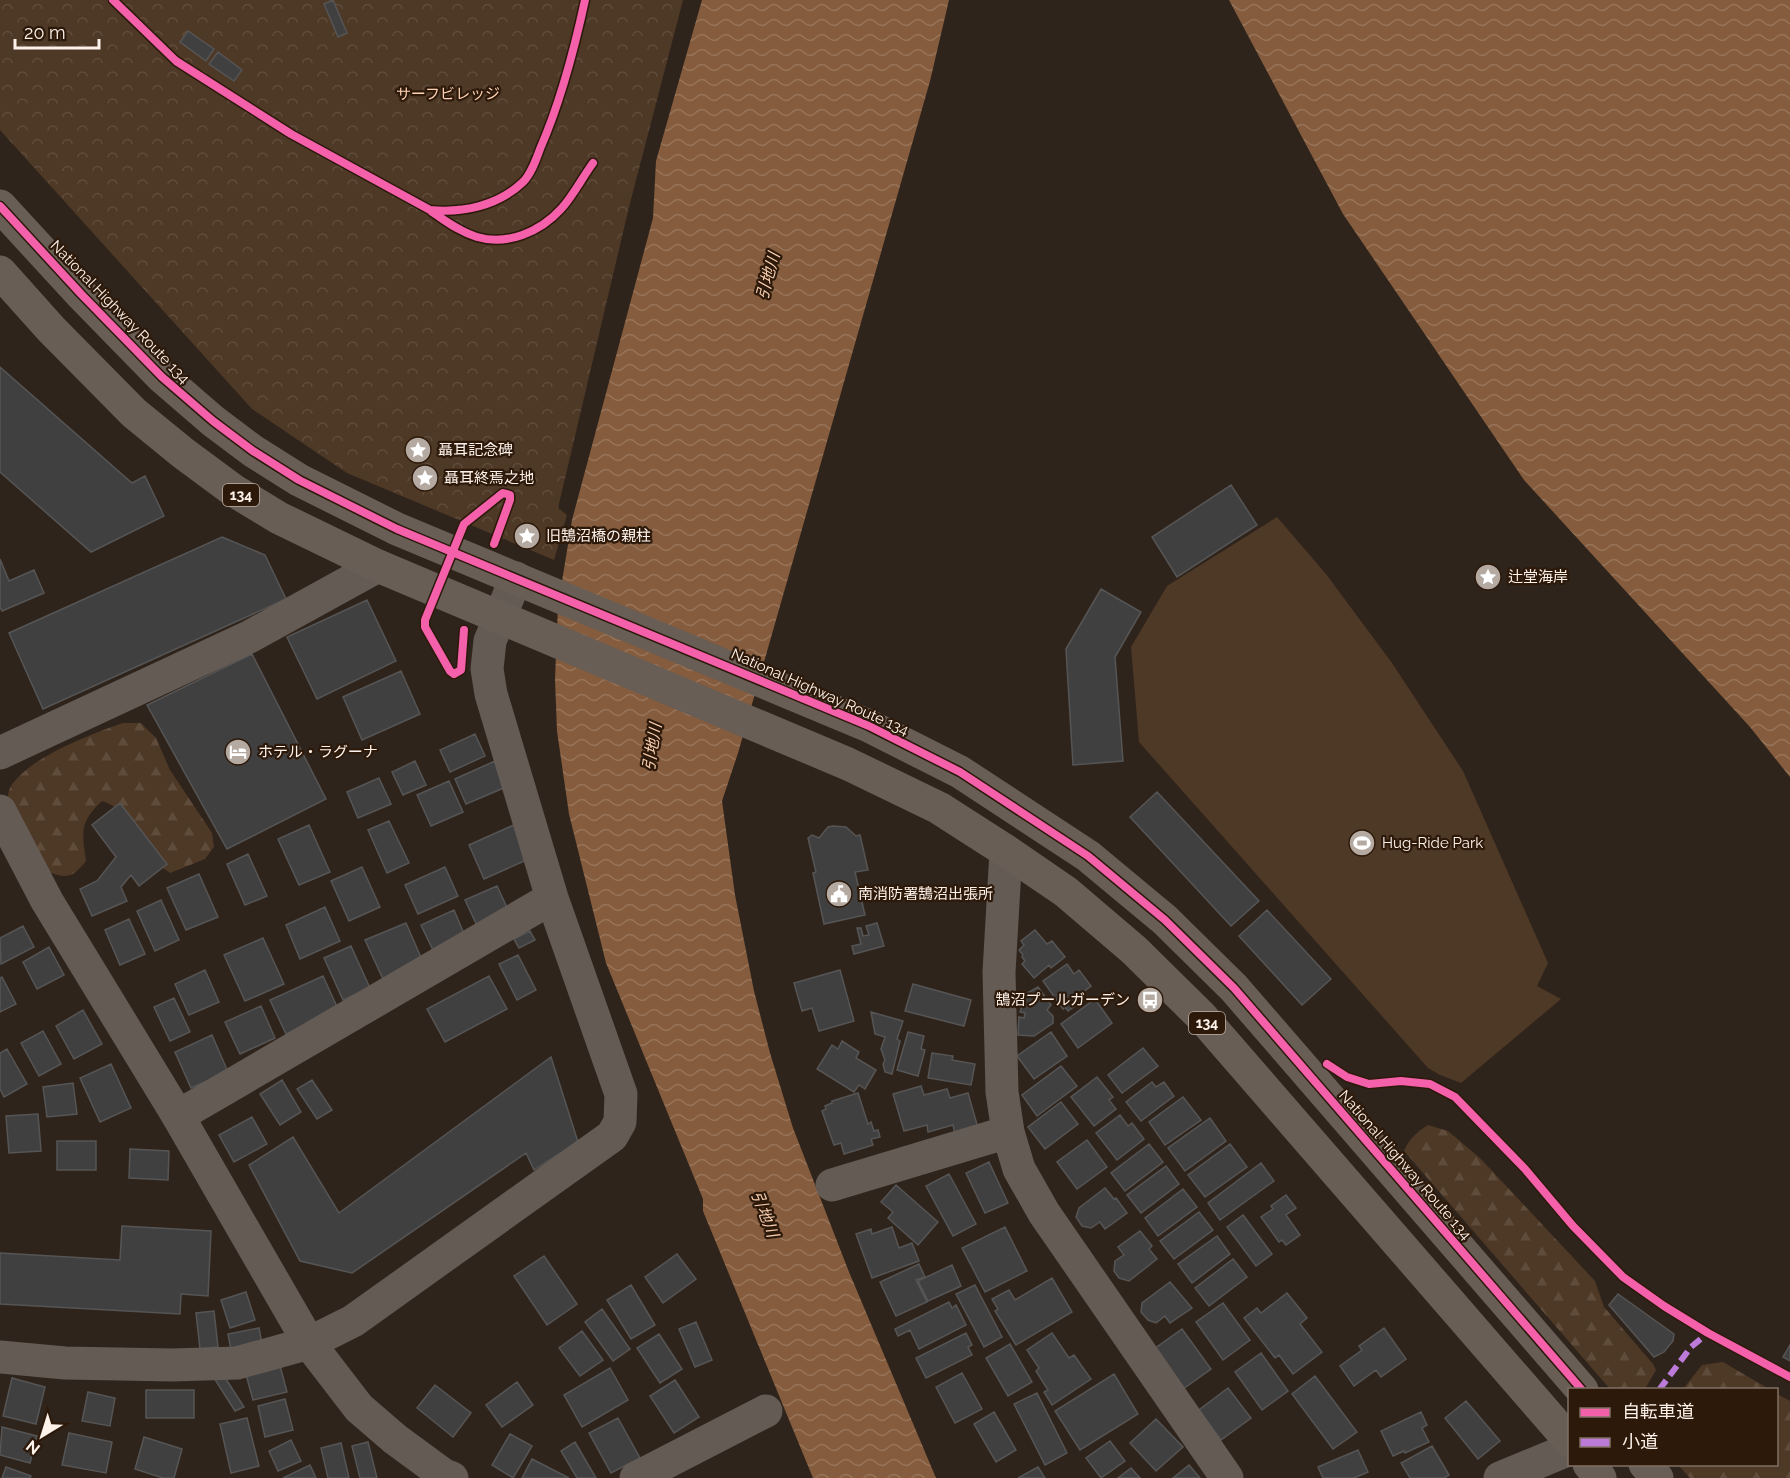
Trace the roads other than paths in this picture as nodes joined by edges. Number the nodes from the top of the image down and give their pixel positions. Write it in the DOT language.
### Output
graph roads {
  1 [pos="0,207"];
  2 [pos="0,272"];
  3 [pos="378,566"];
  4 [pos="530,584"];
  5 [pos="500,618"];
  6 [pos="0,753"];
  7 [pos="0,812"];
  8 [pos="1006,850"];
  9 [pos="552,898"];
  10 [pos="178,1116"];
  11 [pos="1008,1132"];
  12 [pos="832,1185"];
  13 [pos="309,1343"];
  14 [pos="0,1358"];
  15 [pos="1581,1388"];
  16 [pos="766,1412"];
  17 [pos="1568,1441"];
  18 [pos="1568,1449"];
  19 [pos="1591,1466"];
  20 [pos="1647,1466"];
  21 [pos="452,1478"];
  22 [pos="636,1478"];
  23 [pos="1227,1478"];
  24 [pos="1500,1478"];
  25 [pos="1600,1478"];
  26 [pos="1656,1478"];
  1 -- 4 [label="highway, National Highway Route 134"];
  2 -- 3 [label="highway, 134"];
  3 -- 5 [label="highway, 134"];
  3 -- 6 [label="street"];
  4 -- 5 [label="street"];
  4 -- 15 [label="highway, National Highway Route 134"];
  5 -- 8 [label="highway, 134"];
  5 -- 9 [label="street"];
  7 -- 10 [label="street"];
  8 -- 11 [label="street"];
  8 -- 17 [label="highway, 134"];
  9 -- 10 [label="street"];
  9 -- 13 [label="street"];
  10 -- 13 [label="street"];
  11 -- 12 [label="street"];
  11 -- 23 [label="street"];
  13 -- 14 [label="street"];
  13 -- 21 [label="street"];
  16 -- 22 [label="street"];
  18 -- 24 [label="street"];
  19 -- 25 [label="highway"];
  20 -- 26 [label="highway"];
}
